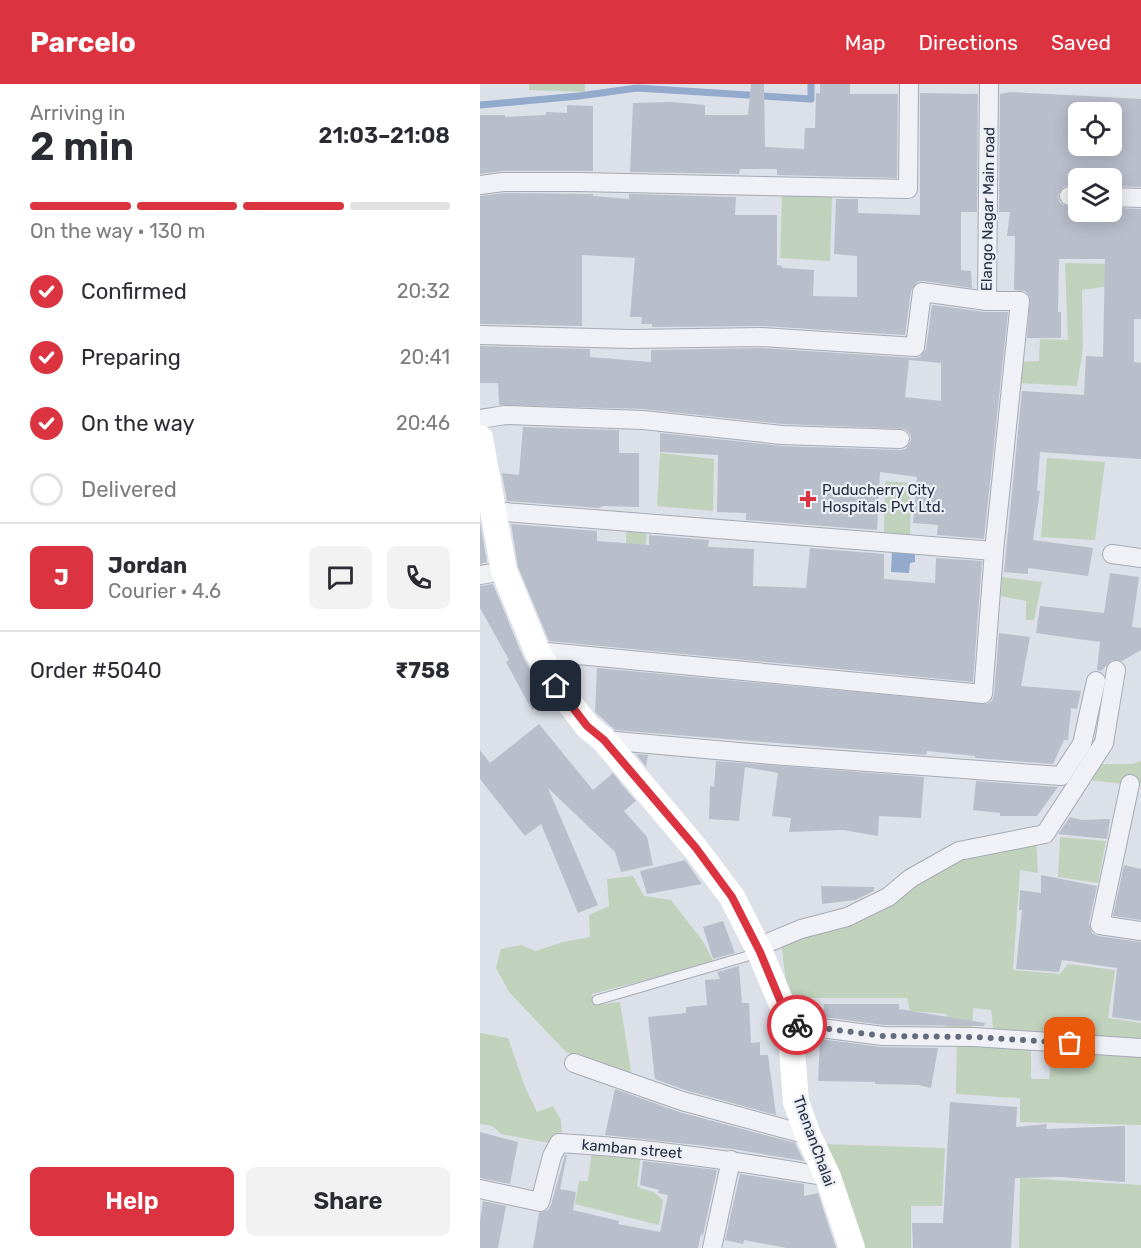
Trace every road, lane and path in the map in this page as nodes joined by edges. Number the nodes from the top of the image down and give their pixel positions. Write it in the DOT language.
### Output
graph roads {
  1 [pos="909,84"];
  2 [pos="989,84"];
  3 [pos="480,185"];
  4 [pos="1122,197"];
  5 [pos="1141,198"];
  6 [pos="987,301"];
  7 [pos="480,335"];
  8 [pos="480,419"];
  9 [pos="480,438"];
  10 [pos="900,439"];
  11 [pos="493,511"];
  12 [pos="994,551"];
  13 [pos="1112,554"];
  14 [pos="1141,558"];
  15 [pos="492,573"];
  16 [pos="537,651"];
  17 [pos="1116,670"];
  18 [pos="1096,681"];
  19 [pos="604,740"];
  20 [pos="1130,784"];
  21 [pos="1141,931"];
  22 [pos="759,950"];
  23 [pos="597,1000"];
  24 [pos="790,1024"];
  25 [pos="1141,1048"];
  26 [pos="574,1063"];
  27 [pos="808,1135"];
  28 [pos="731,1160"];
  29 [pos="828,1177"];
  30 [pos="480,1189"];
  31 [pos="712,1248"];
  32 [pos="852,1248"];
  1 -- 3 [label="street"];
  2 -- 6 [label="street, Elango Nagar Main road"];
  4 -- 5 [label="street"];
  6 -- 7 [label="street"];
  6 -- 12 [label="street, Elango Nagar Main road"];
  8 -- 10 [label="street"];
  9 -- 11 [label="street, ThenanChalai"];
  11 -- 12 [label="street"];
  11 -- 15 [label="street, ThenanChalai"];
  12 -- 16 [label="street"];
  13 -- 14 [label="street"];
  15 -- 16 [label="street, ThenanChalai"];
  16 -- 19 [label="street, ThenanChalai"];
  17 -- 22 [label="street"];
  18 -- 19 [label="street"];
  19 -- 22 [label="street, ThenanChalai"];
  20 -- 21 [label="street"];
  22 -- 23 [label="lane"];
  22 -- 24 [label="street, ThenanChalai"];
  24 -- 25 [label="street"];
  24 -- 27 [label="street, ThenanChalai"];
  26 -- 27 [label="street"];
  27 -- 29 [label="street, ThenanChalai"];
  28 -- 29 [label="street, kamban street"];
  28 -- 30 [label="street, kamban street"];
  28 -- 31 [label="street"];
  29 -- 32 [label="street, ThenanChalai"];
}
